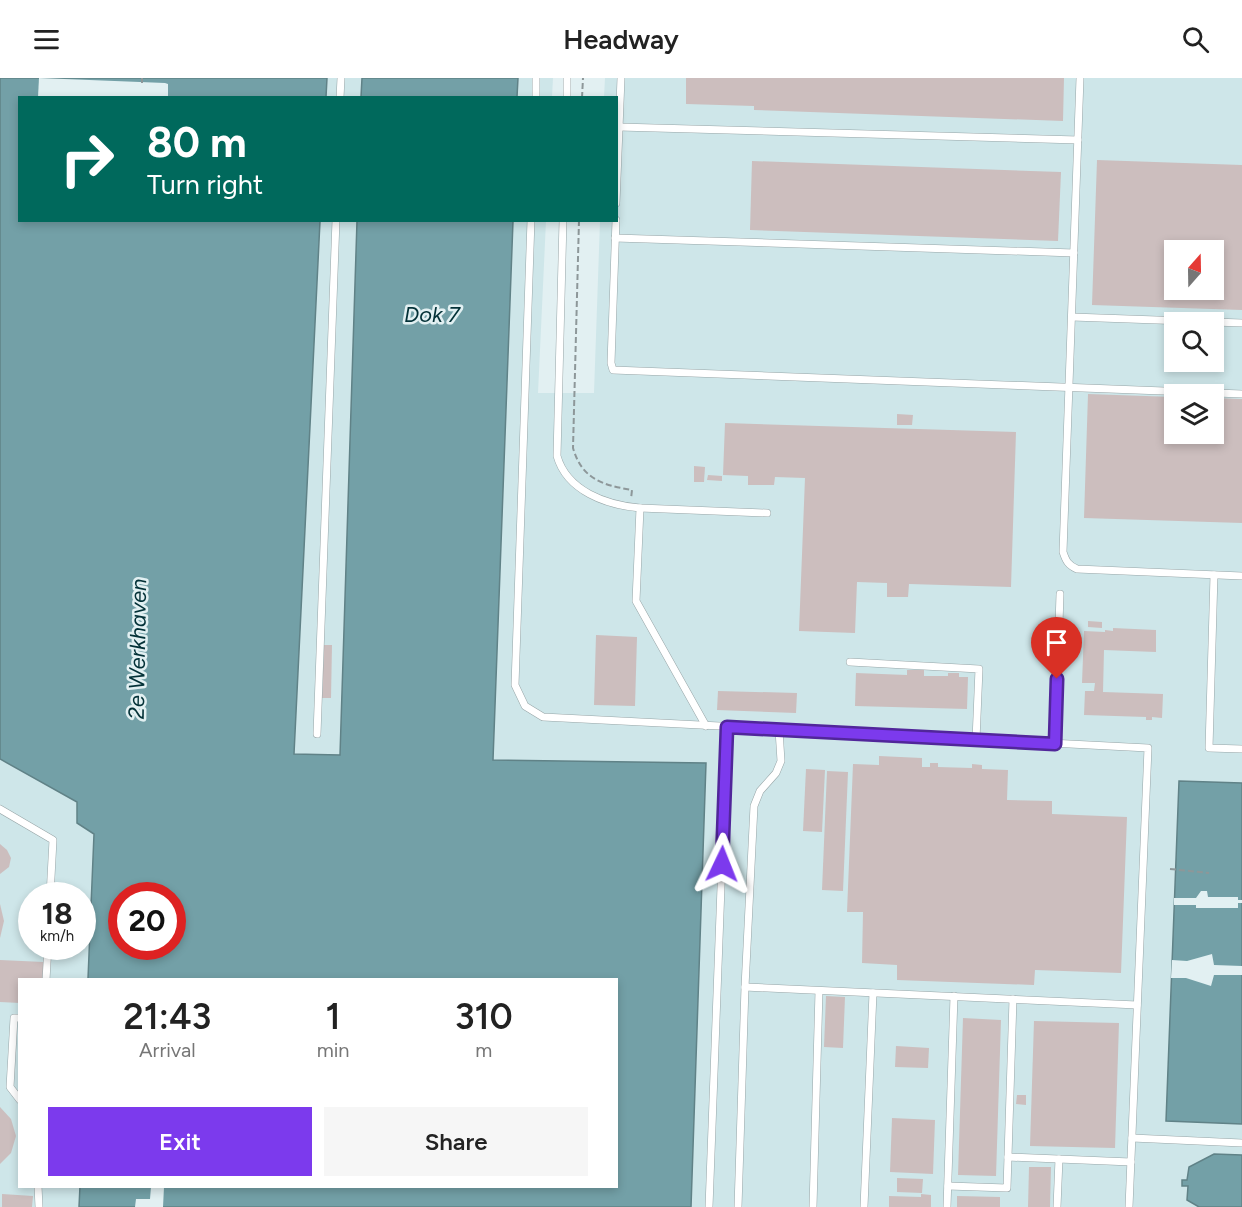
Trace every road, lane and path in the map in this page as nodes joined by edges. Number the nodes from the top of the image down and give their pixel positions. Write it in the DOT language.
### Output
graph roads {
  1 [pos="142,78"];
  2 [pos="341,78"];
  3 [pos="536,78"];
  4 [pos="567,78"];
  5 [pos="583,78"];
  6 [pos="621,78"];
  7 [pos="1080,78"];
  8 [pos="142,83"];
  9 [pos="340,96"];
  10 [pos="536,96"];
  11 [pos="567,96"];
  12 [pos="582,96"];
  13 [pos="619,127"];
  14 [pos="1078,140"];
  15 [pos="618,152"];
  16 [pos="336,222"];
  17 [pos="531,222"];
  18 [pos="563,222"];
  19 [pos="579,222"];
  20 [pos="616,222"];
  21 [pos="615,238"];
  22 [pos="1074,253"];
  23 [pos="1072,317"];
  24 [pos="1242,323"];
  25 [pos="1069,388"];
  26 [pos="1242,394"];
  27 [pos="630,507"];
  28 [pos="640,508"];
  29 [pos="767,513"];
  30 [pos="1214,575"];
  31 [pos="1242,576"];
  32 [pos="1060,594"];
  33 [pos="850,662"];
  34 [pos="706,726"];
  35 [pos="727,727"];
  36 [pos="779,730"];
  37 [pos="317,734"];
  38 [pos="976,740"];
  39 [pos="1055,744"];
  40 [pos="1242,749"];
  41 [pos="0,809"];
  42 [pos="1170,869"];
  43 [pos="1209,873"];
  44 [pos="51,882"];
  45 [pos="47,960"];
  46 [pos="46,978"];
  47 [pos="745,987"];
  48 [pos="819,990"];
  49 [pos="873,993"];
  50 [pos="954,996"];
  51 [pos="1013,999"];
  52 [pos="1137,1005"];
  53 [pos="18,1018"];
  54 [pos="0,1079"];
  55 [pos="10,1080"];
  56 [pos="18,1097"];
  57 [pos="1132,1138"];
  58 [pos="1242,1143"];
  59 [pos="1008,1157"];
  60 [pos="1059,1159"];
  61 [pos="1131,1162"];
  62 [pos="948,1186"];
  63 [pos="38,1188"];
  64 [pos="39,1207"];
  65 [pos="709,1207"];
  66 [pos="738,1207"];
  67 [pos="813,1207"];
  68 [pos="864,1207"];
  69 [pos="947,1207"];
  70 [pos="1057,1207"];
  71 [pos="1129,1207"];
  1 -- 8 [label="path"];
  2 -- 9 [label="lane"];
  3 -- 10 [label="lane"];
  4 -- 11 [label="lane"];
  5 -- 12 [label="path"];
  6 -- 13 [label="lane"];
  7 -- 14 [label="lane"];
  13 -- 14 [label="lane"];
  13 -- 15 [label="lane"];
  14 -- 22 [label="lane"];
  16 -- 37 [label="lane"];
  17 -- 34 [label="lane"];
  18 -- 27 [label="lane"];
  19 -- 27 [label="path"];
  20 -- 21 [label="lane"];
  21 -- 22 [label="lane"];
  21 -- 25 [label="lane"];
  22 -- 23 [label="lane"];
  23 -- 24 [label="lane"];
  23 -- 25 [label="lane"];
  25 -- 26 [label="lane"];
  25 -- 30 [label="lane"];
  27 -- 28 [label="lane"];
  28 -- 29 [label="lane"];
  28 -- 34 [label="lane"];
  30 -- 31 [label="lane"];
  30 -- 40 [label="lane"];
  32 -- 39 [label="lane"];
  33 -- 38 [label="lane"];
  34 -- 35 [label="lane"];
  35 -- 36 [label="lane"];
  35 -- 65 [label="lane"];
  36 -- 38 [label="lane"];
  36 -- 47 [label="lane"];
  38 -- 39 [label="lane"];
  39 -- 52 [label="lane"];
  41 -- 44 [label="lane"];
  42 -- 43 [label="path"];
  45 -- 46 [label="lane"];
  47 -- 48 [label="lane"];
  47 -- 66 [label="lane"];
  48 -- 49 [label="lane"];
  48 -- 67 [label="lane"];
  49 -- 50 [label="lane"];
  49 -- 68 [label="lane"];
  50 -- 51 [label="lane"];
  50 -- 62 [label="lane"];
  51 -- 52 [label="lane"];
  51 -- 59 [label="lane"];
  52 -- 57 [label="lane"];
  53 -- 55 [label="lane"];
  54 -- 55 [label="lane"];
  55 -- 56 [label="lane"];
  57 -- 58 [label="lane"];
  57 -- 61 [label="lane"];
  59 -- 60 [label="lane"];
  59 -- 62 [label="lane"];
  60 -- 61 [label="lane"];
  60 -- 70 [label="lane"];
  61 -- 71 [label="lane"];
  62 -- 69 [label="lane"];
  63 -- 64 [label="lane"];
}
